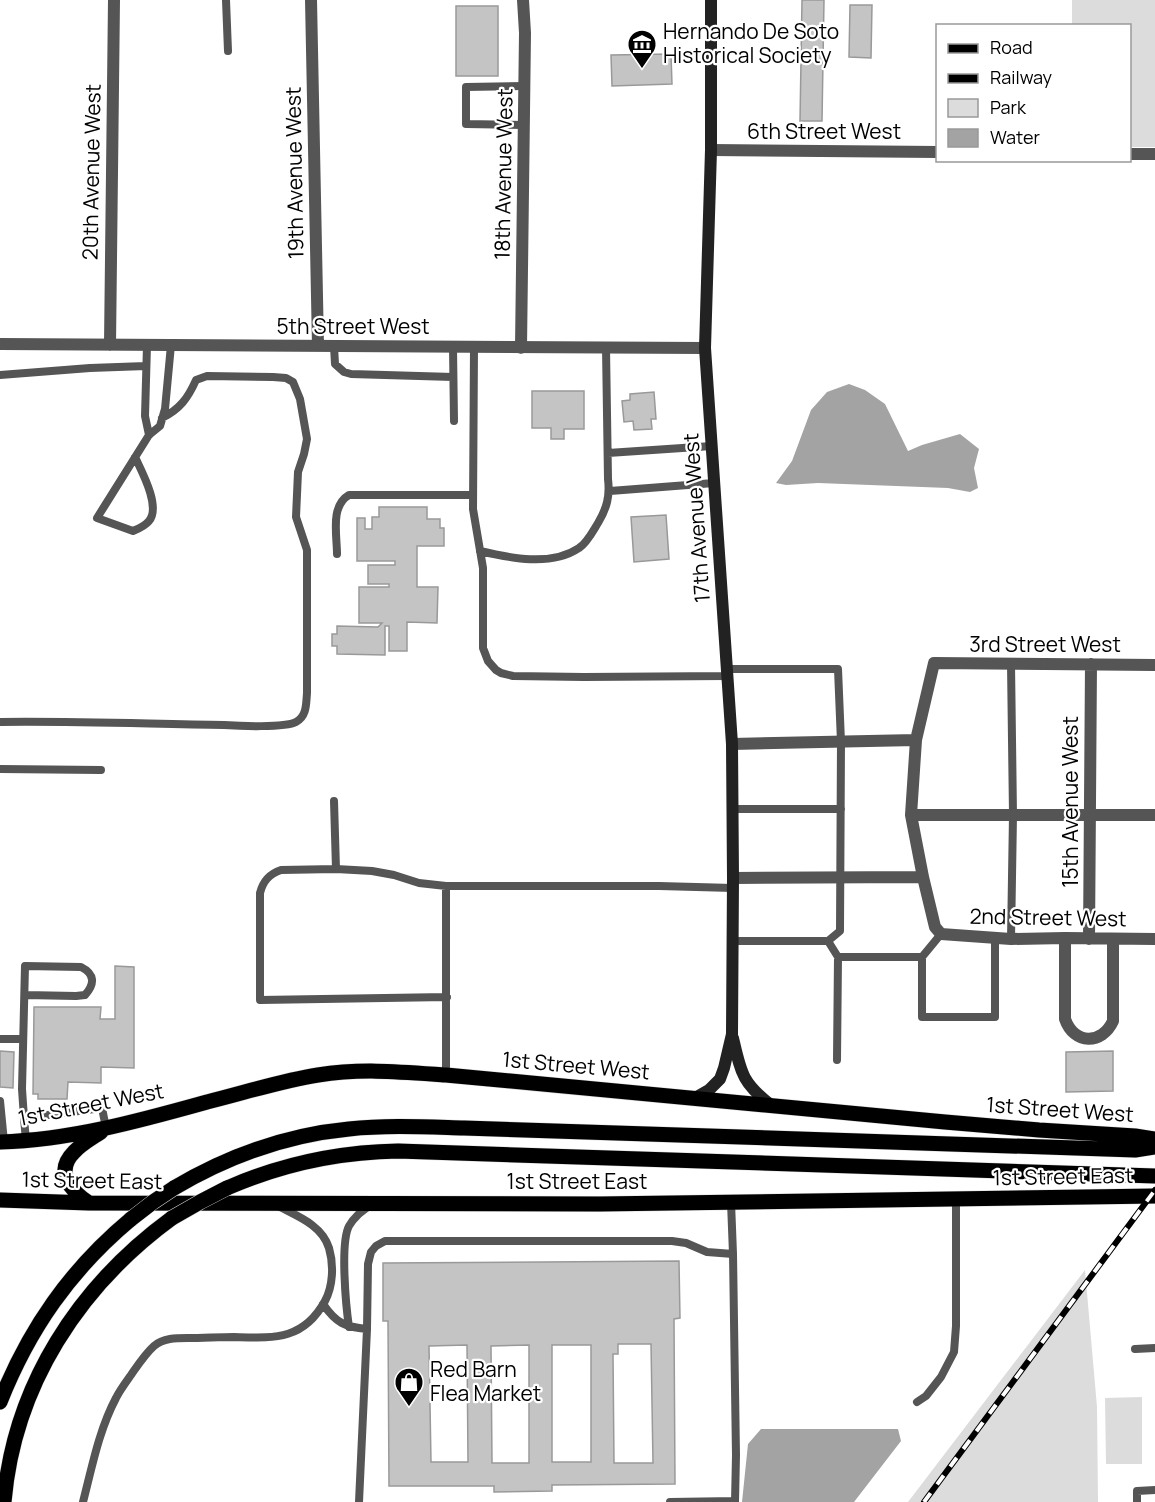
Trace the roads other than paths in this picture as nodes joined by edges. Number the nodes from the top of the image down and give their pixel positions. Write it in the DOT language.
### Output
graph roads {
  1 [pos="114,0"];
  2 [pos="226,0"];
  3 [pos="311,0"];
  4 [pos="523,0"];
  5 [pos="711,0"];
  6 [pos="228,51"];
  7 [pos="524,86"];
  8 [pos="524,125"];
  9 [pos="711,150"];
  10 [pos="936,152"];
  11 [pos="1131,154"];
  12 [pos="1155,154"];
  13 [pos="0,344"];
  14 [pos="110,345"];
  15 [pos="147,345"];
  16 [pos="171,345"];
  17 [pos="318,346"];
  18 [pos="334,346"];
  19 [pos="453,347"];
  20 [pos="474,347"];
  21 [pos="521,348"];
  22 [pos="606,348"];
  23 [pos="705,348"];
  24 [pos="147,366"];
  25 [pos="0,375"];
  26 [pos="453,377"];
  27 [pos="162,418"];
  28 [pos="454,421"];
  29 [pos="149,435"];
  30 [pos="712,446"];
  31 [pos="608,453"];
  32 [pos="135,457"];
  33 [pos="714,483"];
  34 [pos="609,491"];
  35 [pos="473,495"];
  36 [pos="480,551"];
  37 [pos="337,554"];
  38 [pos="1011,664"];
  39 [pos="1091,664"];
  40 [pos="1155,665"];
  41 [pos="727,673"];
  42 [pos="0,722"];
  43 [pos="916,740"];
  44 [pos="841,742"];
  45 [pos="732,744"];
  46 [pos="0,769"];
  47 [pos="101,770"];
  48 [pos="334,801"];
  49 [pos="733,809"];
  50 [pos="841,809"];
  51 [pos="911,815"];
  52 [pos="1012,815"];
  53 [pos="1091,815"];
  54 [pos="1155,815"];
  55 [pos="336,869"];
  56 [pos="923,877"];
  57 [pos="841,878"];
  58 [pos="733,883"];
  59 [pos="446,886"];
  60 [pos="940,934"];
  61 [pos="995,938"];
  62 [pos="1065,938"];
  63 [pos="1011,939"];
  64 [pos="1089,939"];
  65 [pos="1113,939"];
  66 [pos="1155,939"];
  67 [pos="732,941"];
  68 [pos="828,941"];
  69 [pos="838,957"];
  70 [pos="922,957"];
  71 [pos="24,995"];
  72 [pos="447,997"];
  73 [pos="732,1034"];
  74 [pos="0,1039"];
  75 [pos="23,1040"];
  76 [pos="837,1060"];
  77 [pos="446,1075"];
  78 [pos="695,1098"];
  79 [pos="0,1101"];
  80 [pos="772,1106"];
  81 [pos="24,1118"];
  82 [pos="106,1128"];
  83 [pos="1155,1139"];
  84 [pos="26,1141"];
  85 [pos="2,1142"];
  86 [pos="1155,1147"];
  87 [pos="1155,1176"];
  88 [pos="1155,1196"];
  89 [pos="956,1199"];
  90 [pos="0,1200"];
  91 [pos="731,1202"];
  92 [pos="89,1203"];
  93 [pos="271,1203"];
  94 [pos="373,1204"];
  95 [pos="733,1254"];
  96 [pos="323,1304"];
  97 [pos="349,1327"];
  98 [pos="367,1329"];
  99 [pos="1135,1348"];
  100 [pos="1155,1348"];
  101 [pos="0,1402"];
  102 [pos="917,1402"];
  103 [pos="1155,1490"];
  104 [pos="4,1502"];
  105 [pos="83,1502"];
  106 [pos="359,1502"];
  107 [pos="670,1502"];
  108 [pos="735,1502"];
  109 [pos="1137,1502"];
  1 -- 14 [label="street, 20th Avenue West"];
  2 -- 6 [label="lane"];
  3 -- 17 [label="street, 19th Avenue West"];
  4 -- 7 [label="street, 18th Avenue West"];
  5 -- 9 [label="street, 17th Avenue West"];
  7 -- 8 [label="street, 18th Avenue West"];
  7 -- 8 [label="lane"];
  8 -- 21 [label="street, 18th Avenue West"];
  9 -- 10 [label="street, 6th Street West"];
  9 -- 23 [label="street, 17th Avenue West"];
  11 -- 12 [label="street"];
  13 -- 14 [label="street, 5th Street West"];
  14 -- 15 [label="street, 5th Street West"];
  15 -- 16 [label="street, 5th Street West"];
  15 -- 24 [label="lane"];
  16 -- 17 [label="street, 5th Street West"];
  16 -- 27 [label="lane"];
  17 -- 18 [label="street, 5th Street West"];
  18 -- 19 [label="street, 5th Street West"];
  18 -- 26 [label="lane"];
  19 -- 20 [label="street, 5th Street West"];
  19 -- 26 [label="lane"];
  20 -- 21 [label="street, 5th Street West"];
  20 -- 35 [label="lane"];
  21 -- 22 [label="street, 5th Street West"];
  22 -- 23 [label="street, 5th Street West"];
  22 -- 31 [label="lane"];
  23 -- 30 [label="street, 17th Avenue West"];
  24 -- 25 [label="lane"];
  24 -- 29 [label="lane"];
  26 -- 28 [label="lane"];
  27 -- 29 [label="lane"];
  27 -- 42 [label="lane"];
  29 -- 32 [label="lane"];
  30 -- 31 [label="lane"];
  30 -- 33 [label="street, 17th Avenue West"];
  31 -- 34 [label="lane"];
  32 -- 32 [label="lane"];
  33 -- 34 [label="lane"];
  33 -- 41 [label="street, 17th Avenue West"];
  34 -- 36 [label="lane"];
  35 -- 36 [label="lane"];
  35 -- 37 [label="lane"];
  36 -- 41 [label="lane"];
  38 -- 39 [label="street, 3rd Street West"];
  38 -- 43 [label="street, 3rd Street West"];
  38 -- 52 [label="lane"];
  39 -- 40 [label="street, 3rd Street West"];
  39 -- 53 [label="street, 15th Avenue West"];
  41 -- 44 [label="lane"];
  41 -- 45 [label="street, 17th Avenue West"];
  43 -- 44 [label="street"];
  43 -- 51 [label="street"];
  44 -- 45 [label="street"];
  44 -- 50 [label="lane"];
  45 -- 49 [label="street, 17th Avenue West"];
  46 -- 47 [label="lane"];
  48 -- 55 [label="lane"];
  49 -- 50 [label="lane"];
  49 -- 58 [label="street, 17th Avenue West"];
  50 -- 57 [label="lane"];
  51 -- 52 [label="street"];
  51 -- 56 [label="street"];
  52 -- 53 [label="street"];
  52 -- 63 [label="lane"];
  53 -- 54 [label="street"];
  53 -- 64 [label="street, 15th Avenue West"];
  55 -- 59 [label="lane"];
  55 -- 72 [label="lane"];
  56 -- 57 [label="street"];
  56 -- 60 [label="street"];
  57 -- 58 [label="street"];
  57 -- 68 [label="lane"];
  58 -- 59 [label="lane"];
  58 -- 67 [label="street, 17th Avenue West"];
  59 -- 72 [label="lane"];
  60 -- 61 [label="street, 2nd Street West"];
  60 -- 70 [label="lane"];
  61 -- 63 [label="street, 2nd Street West"];
  61 -- 70 [label="lane"];
  62 -- 63 [label="street, 2nd Street West"];
  62 -- 64 [label="street, 2nd Street West"];
  62 -- 65 [label="street"];
  64 -- 65 [label="street, 2nd Street West"];
  65 -- 66 [label="street, 2nd Street West"];
  67 -- 68 [label="lane"];
  67 -- 73 [label="street, 17th Avenue West"];
  68 -- 69 [label="lane"];
  69 -- 70 [label="lane"];
  69 -- 76 [label="lane"];
  71 -- 71 [label="lane"];
  71 -- 75 [label="lane"];
  72 -- 77 [label="lane"];
  73 -- 78 [label="street, 17th Avenue West"];
  73 -- 80 [label="street, 17th Avenue West"];
  74 -- 75 [label="lane"];
  75 -- 81 [label="lane"];
  77 -- 78 [label="main road, 1st Street West"];
  77 -- 82 [label="main road, 1st Street West"];
  78 -- 80 [label="main road, 1st Street West"];
  79 -- 85 [label="lane"];
  80 -- 83 [label="main road, 1st Street West"];
  81 -- 82 [label="lane"];
  81 -- 84 [label="lane"];
  82 -- 84 [label="main road, 1st Street West"];
  82 -- 92 [label="main road"];
  84 -- 85 [label="main road, 1st Street West"];
  86 -- 101 [label="main road, 1st Street West, bridge"];
  87 -- 104 [label="main road, bridge"];
  88 -- 89 [label="main road, 1st Street East"];
  89 -- 91 [label="main road, 1st Street East"];
  89 -- 102 [label="lane"];
  90 -- 92 [label="main road, 1st Street East"];
  91 -- 94 [label="main road, 1st Street East"];
  91 -- 95 [label="lane"];
  92 -- 93 [label="main road, 1st Street East"];
  93 -- 94 [label="main road, 1st Street East"];
  93 -- 96 [label="lane"];
  94 -- 97 [label="lane"];
  95 -- 98 [label="lane"];
  95 -- 108 [label="lane"];
  96 -- 97 [label="lane"];
  96 -- 105 [label="lane"];
  97 -- 98 [label="lane"];
  98 -- 106 [label="lane"];
  99 -- 100 [label="lane"];
  103 -- 109 [label="lane"];
  107 -- 108 [label="lane"];
}
